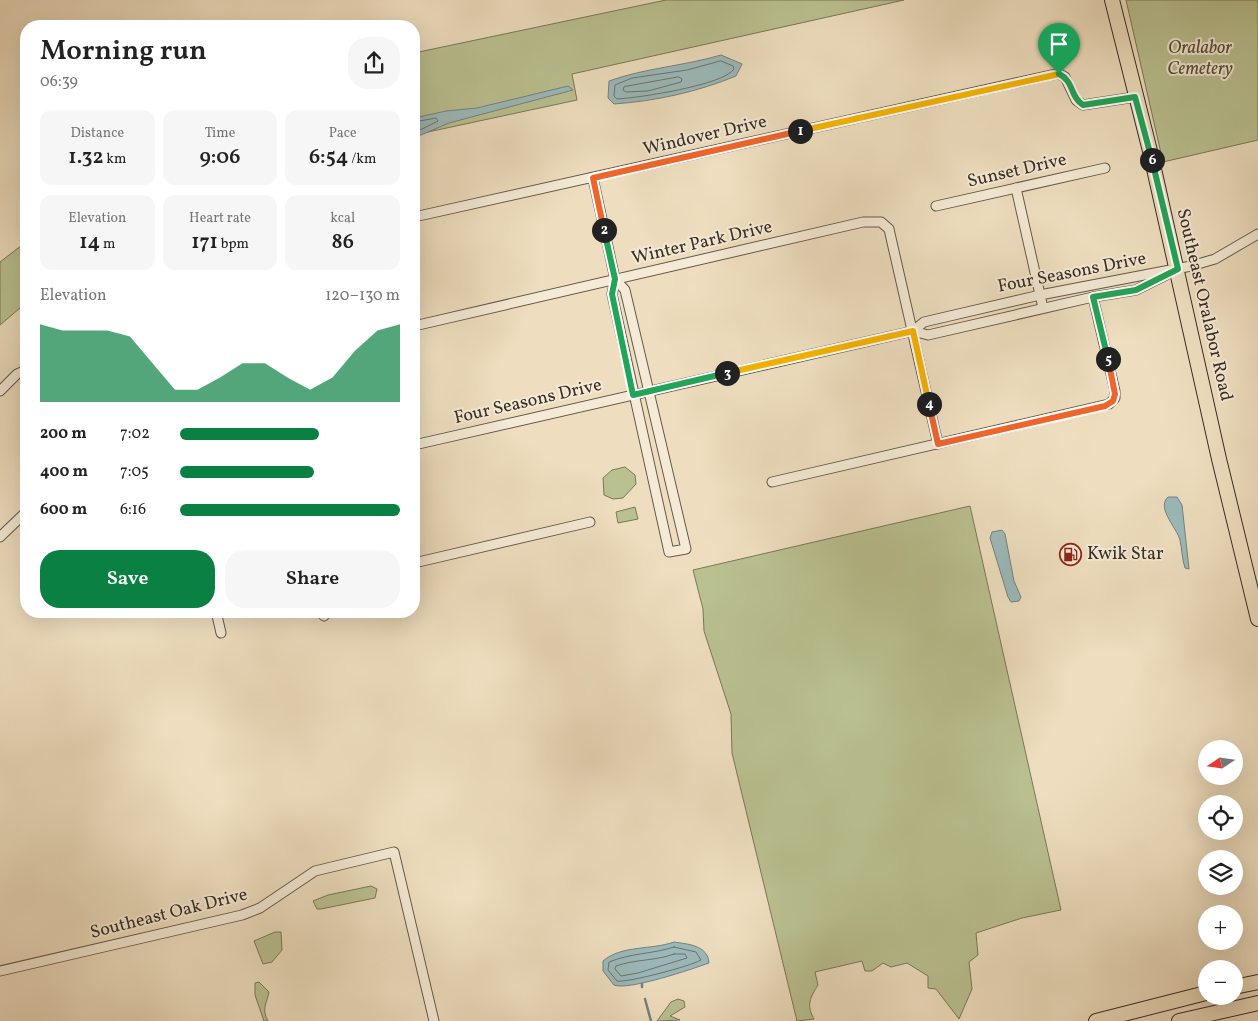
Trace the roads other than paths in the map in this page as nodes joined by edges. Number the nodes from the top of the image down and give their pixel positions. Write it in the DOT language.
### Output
graph roads {
  1 [pos="1112,0"];
  2 [pos="1135,97"];
  3 [pos="1105,168"];
  4 [pos="593,178"];
  5 [pos="1016,188"];
  6 [pos="936,206"];
  7 [pos="420,216"];
  8 [pos="1258,234"];
  9 [pos="1178,269"];
  10 [pos="615,279"];
  11 [pos="1040,294"];
  12 [pos="1093,297"];
  13 [pos="1043,308"];
  14 [pos="420,325"];
  15 [pos="913,331"];
  16 [pos="20,373"];
  17 [pos="649,390"];
  18 [pos="0,391"];
  19 [pos="633,395"];
  20 [pos="420,444"];
  21 [pos="938,444"];
  22 [pos="772,482"];
  23 [pos="20,518"];
  24 [pos="590,522"];
  25 [pos="0,537"];
  26 [pos="420,562"];
  27 [pos="218,618"];
  28 [pos="1258,619"];
  29 [pos="221,633"];
  30 [pos="0,972"];
  31 [pos="1258,982"];
  32 [pos="1243,985"];
  33 [pos="1198,995"];
  34 [pos="1258,1003"];
  35 [pos="434,1021"];
  36 [pos="1096,1021"];
  37 [pos="1179,1021"];
  1 -- 2 [label="main road, Southeast Oralabor Road"];
  2 -- 4 [label="street, Windover Drive"];
  2 -- 9 [label="main road, Southeast Oralabor Road"];
  3 -- 5 [label="street, Sunset Drive"];
  4 -- 7 [label="street, Windover Drive"];
  4 -- 10 [label="street"];
  5 -- 6 [label="street, Sunset Drive"];
  5 -- 11 [label="street"];
  8 -- 9 [label="street"];
  9 -- 11 [label="street, Four Seasons Drive"];
  9 -- 12 [label="street, Four Seasons Drive"];
  9 -- 28 [label="main road, Southeast Oralabor Road"];
  10 -- 14 [label="street, Winter Park Drive"];
  10 -- 15 [label="street, Winter Park Drive"];
  10 -- 17 [label="street"];
  10 -- 19 [label="street"];
  11 -- 13 [label="street"];
  11 -- 15 [label="street, Four Seasons Drive"];
  12 -- 13 [label="street, Four Seasons Drive"];
  12 -- 21 [label="street"];
  13 -- 15 [label="street, Four Seasons Drive"];
  15 -- 17 [label="street, Four Seasons Drive"];
  15 -- 21 [label="street"];
  16 -- 18 [label="street"];
  17 -- 19 [label="street, Four Seasons Drive"];
  17 -- 19 [label="street"];
  19 -- 20 [label="street, Four Seasons Drive"];
  21 -- 22 [label="street"];
  23 -- 25 [label="street"];
  24 -- 26 [label="street"];
  27 -- 29 [label="street"];
  30 -- 35 [label="street, Southeast Oak Drive"];
  31 -- 32 [label="main road"];
  33 -- 36 [label="main road"];
  34 -- 37 [label="main road"];
}
